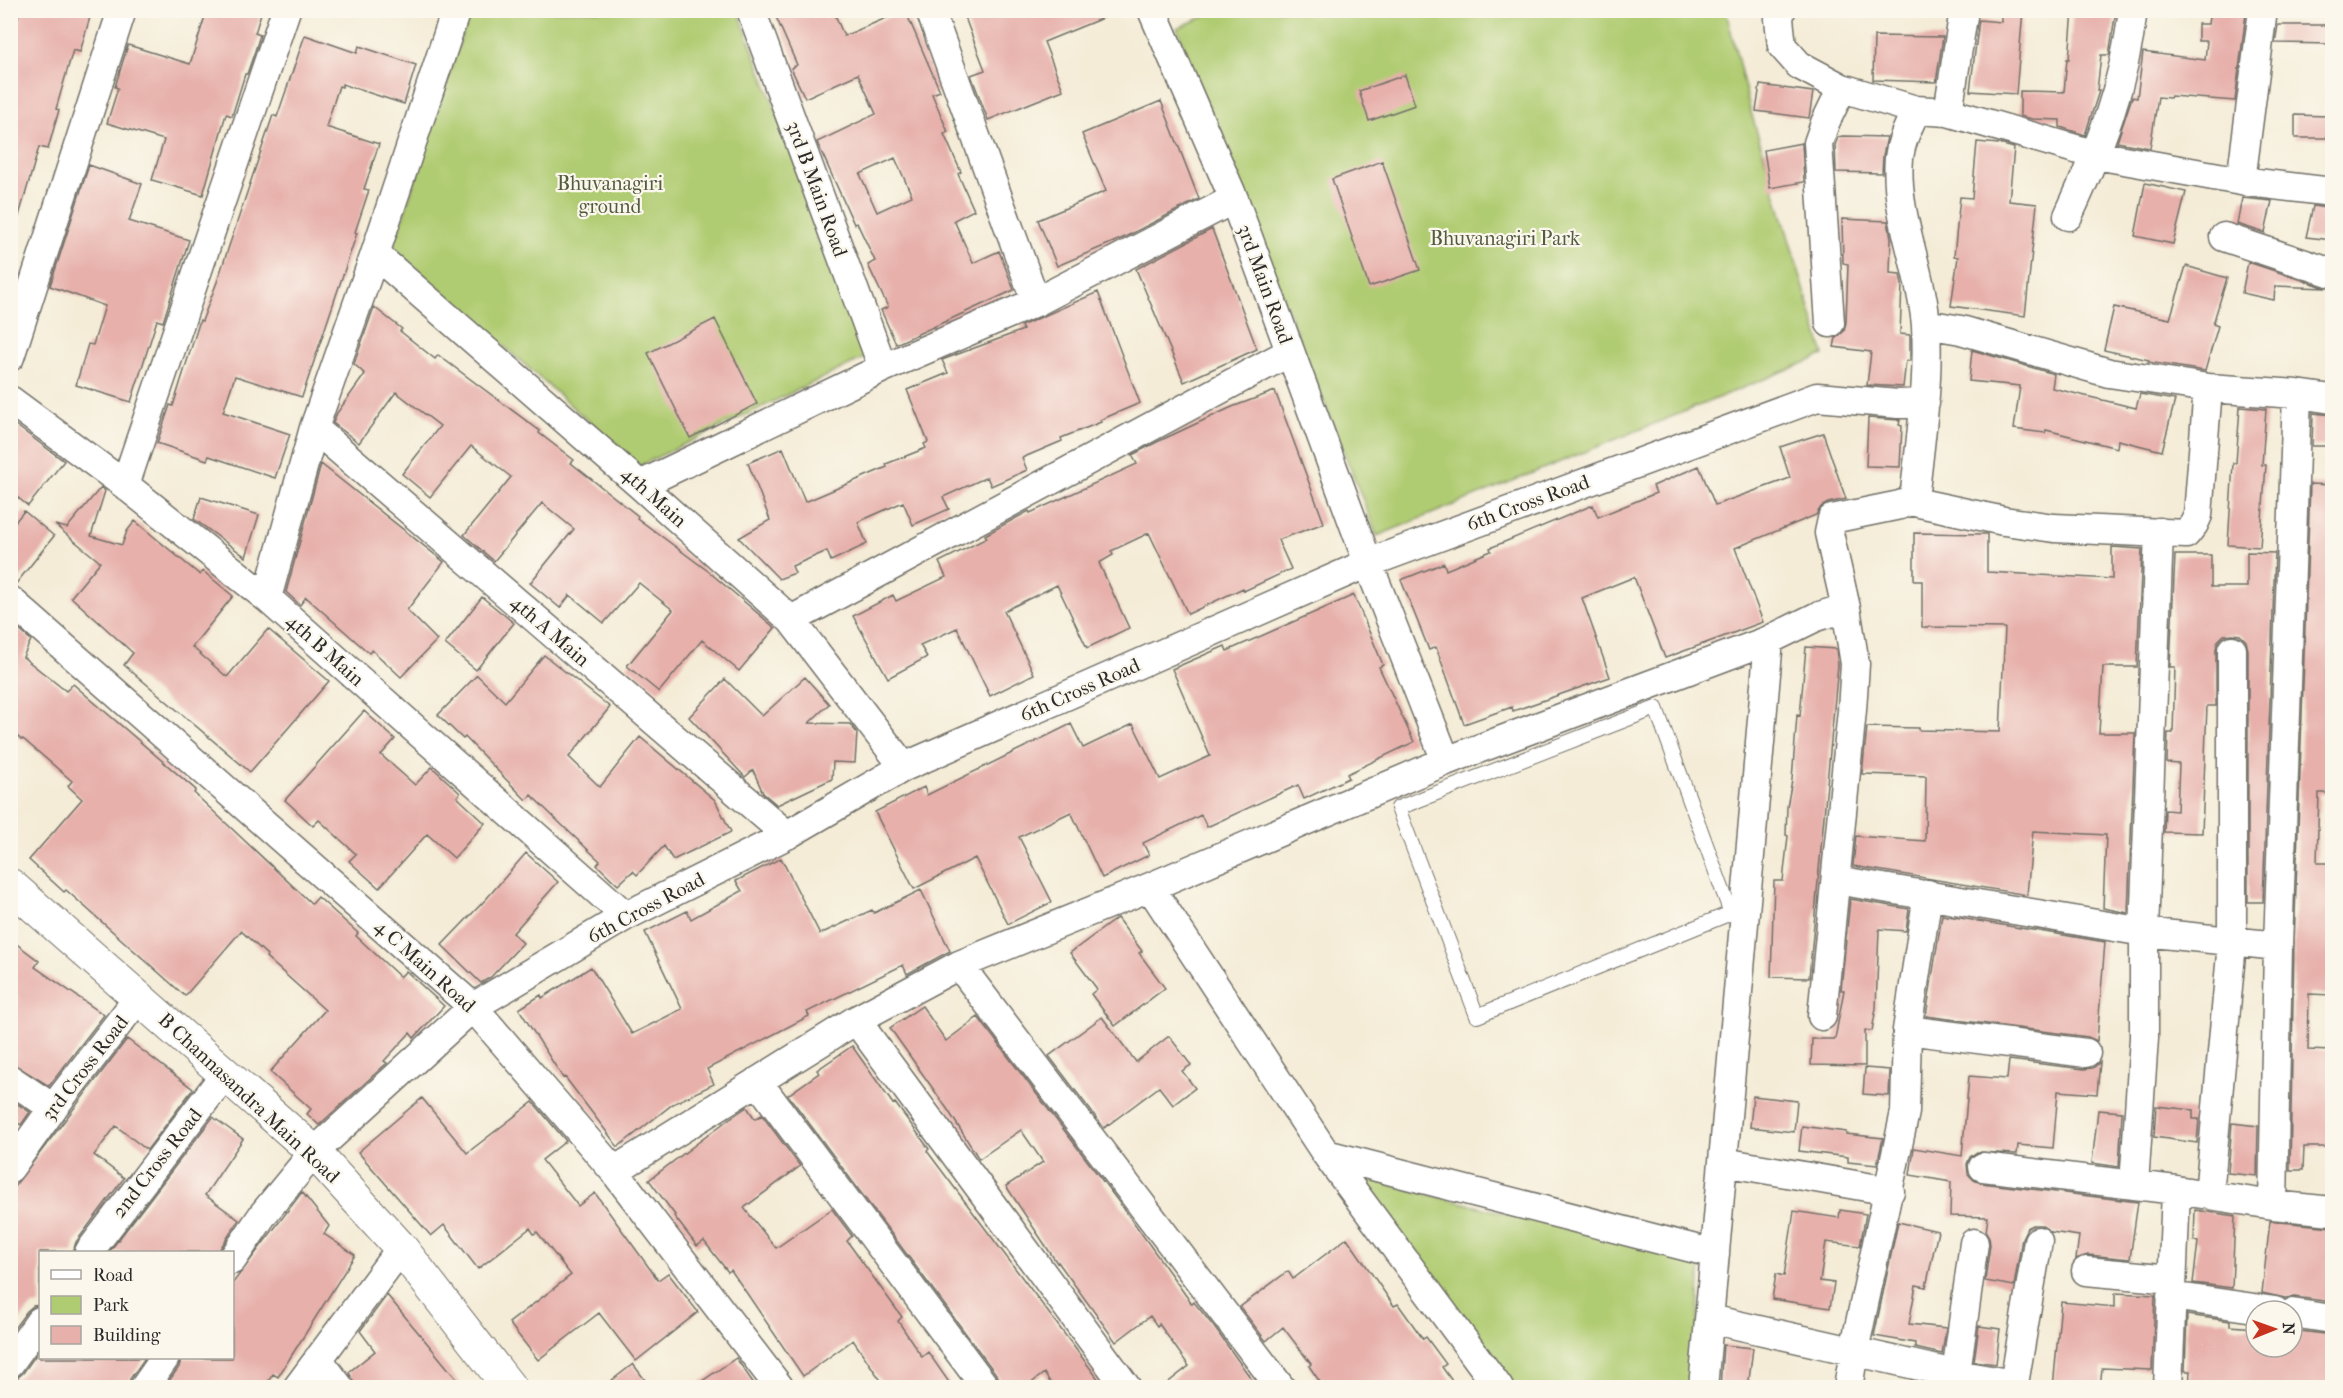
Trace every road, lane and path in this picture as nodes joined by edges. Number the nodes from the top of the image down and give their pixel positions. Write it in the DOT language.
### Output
graph roads {
  1 [pos="122,10"];
  2 [pos="285,10"];
  3 [pos="456,10"];
  4 [pos="752,10"];
  5 [pos="930,10"];
  6 [pos="1152,10"];
  7 [pos="1781,10"];
  8 [pos="1964,10"];
  9 [pos="2133,10"];
  10 [pos="2263,10"];
  11 [pos="1842,88"];
  12 [pos="1916,110"];
  13 [pos="1948,112"];
  14 [pos="2096,155"];
  15 [pos="2241,181"];
  16 [pos="2332,192"];
  17 [pos="1234,199"];
  18 [pos="2068,216"];
  19 [pos="2224,237"];
  20 [pos="375,254"];
  21 [pos="2332,273"];
  22 [pos="1036,302"];
  23 [pos="1830,323"];
  24 [pos="1926,324"];
  25 [pos="1290,352"];
  26 [pos="10,357"];
  27 [pos="883,368"];
  28 [pos="2208,388"];
  29 [pos="2297,394"];
  30 [pos="2332,399"];
  31 [pos="10,400"];
  32 [pos="1925,403"];
  33 [pos="314,428"];
  34 [pos="640,484"];
  35 [pos="125,485"];
  36 [pos="1910,501"];
  37 [pos="2159,532"];
  38 [pos="1368,562"];
  39 [pos="267,598"];
  40 [pos="10,600"];
  41 [pos="1846,608"];
  42 [pos="791,620"];
  43 [pos="1769,640"];
  44 [pos="2232,650"];
  45 [pos="1491,758"];
  46 [pos="1446,761"];
  47 [pos="904,767"];
  48 [pos="787,835"];
  49 [pos="1836,880"];
  50 [pos="10,885"];
  51 [pos="1150,887"];
  52 [pos="1928,894"];
  53 [pos="1738,910"];
  54 [pos="626,916"];
  55 [pos="2144,932"];
  56 [pos="2232,942"];
  57 [pos="2278,946"];
  58 [pos="959,965"];
  59 [pos="139,998"];
  60 [pos="473,1007"];
  61 [pos="1822,1016"];
  62 [pos="856,1020"];
  63 [pos="1907,1030"];
  64 [pos="2086,1053"];
  65 [pos="225,1074"];
  66 [pos="10,1078"];
  67 [pos="758,1082"];
  68 [pos="53,1108"];
  69 [pos="314,1152"];
  70 [pos="1326,1154"];
  71 [pos="1723,1162"];
  72 [pos="1983,1167"];
  73 [pos="10,1168"];
  74 [pos="614,1171"];
  75 [pos="2134,1184"];
  76 [pos="2175,1190"];
  77 [pos="1890,1191"];
  78 [pos="2209,1195"];
  79 [pos="2273,1205"];
  80 [pos="2332,1211"];
  81 [pos="2038,1241"];
  82 [pos="1974,1243"];
  83 [pos="401,1248"];
  84 [pos="90,1251"];
  85 [pos="1715,1254"];
  86 [pos="234,1257"];
  87 [pos="2086,1271"];
  88 [pos="2171,1288"];
  89 [pos="2244,1304"];
  90 [pos="2304,1315"];
  91 [pos="1710,1319"];
  92 [pos="2332,1319"];
  93 [pos="39,1322"];
  94 [pos="1854,1351"];
  95 [pos="164,1359"];
  96 [pos="318,1359"];
  97 [pos="10,1363"];
  98 [pos="1955,1381"];
  99 [pos="2014,1386"];
  100 [pos="144,1388"];
  101 [pos="297,1388"];
  102 [pos="340,1388"];
  103 [pos="510,1388"];
  104 [pos="780,1388"];
  105 [pos="986,1388"];
  106 [pos="1127,1388"];
  107 [pos="1281,1388"];
  108 [pos="1499,1388"];
  109 [pos="1703,1388"];
  110 [pos="1848,1388"];
  111 [pos="2168,1388"];
  1 -- 26 [label="street"];
  2 -- 35 [label="street"];
  3 -- 20 [label="street"];
  4 -- 27 [label="street, 3rd B Main Road"];
  5 -- 22 [label="street"];
  6 -- 17 [label="street, 3rd Main Road"];
  7 -- 11 [label="street"];
  8 -- 13 [label="street"];
  9 -- 14 [label="street"];
  10 -- 15 [label="street"];
  11 -- 12 [label="street"];
  11 -- 23 [label="street"];
  12 -- 13 [label="street"];
  12 -- 24 [label="street"];
  13 -- 14 [label="street"];
  14 -- 15 [label="street"];
  14 -- 18 [label="street"];
  15 -- 16 [label="street"];
  17 -- 22 [label="street"];
  17 -- 25 [label="street, 3rd Main Road"];
  19 -- 21 [label="street"];
  20 -- 33 [label="street"];
  20 -- 34 [label="street, 4th Main"];
  22 -- 27 [label="street"];
  24 -- 28 [label="street"];
  24 -- 32 [label="street"];
  25 -- 38 [label="street, 3rd Main Road"];
  25 -- 42 [label="street"];
  27 -- 34 [label="street"];
  28 -- 29 [label="street"];
  28 -- 37 [label="street"];
  29 -- 30 [label="street"];
  29 -- 57 [label="street"];
  31 -- 35 [label="street, 4th B Main"];
  32 -- 36 [label="street"];
  32 -- 38 [label="street, 6th Cross Road"];
  33 -- 39 [label="street"];
  33 -- 48 [label="street, 4th A Main"];
  34 -- 42 [label="street, 4th Main"];
  35 -- 39 [label="street, 4th B Main"];
  36 -- 37 [label="street"];
  36 -- 41 [label="street"];
  37 -- 55 [label="street"];
  38 -- 46 [label="street, 3rd Main Road"];
  38 -- 47 [label="street, 6th Cross Road"];
  39 -- 54 [label="street, 4th B Main"];
  40 -- 60 [label="street, 4 C Main Road"];
  41 -- 43 [label="street"];
  41 -- 49 [label="street"];
  42 -- 47 [label="street, 4th Main"];
  43 -- 45 [label="street"];
  43 -- 53 [label="street"];
  44 -- 56 [label="street"];
  45 -- 46 [label="street"];
  45 -- 53 [label="lane"];
  45 -- 53 [label="lane"];
  46 -- 51 [label="street"];
  47 -- 48 [label="street, 6th Cross Road"];
  48 -- 54 [label="street, 6th Cross Road"];
  49 -- 52 [label="street"];
  49 -- 61 [label="street"];
  50 -- 59 [label="street, B Channasandra Main Road"];
  51 -- 58 [label="street"];
  51 -- 70 [label="street"];
  52 -- 55 [label="street"];
  52 -- 63 [label="street"];
  53 -- 71 [label="street"];
  54 -- 60 [label="street, 6th Cross Road"];
  55 -- 56 [label="street"];
  55 -- 75 [label="street"];
  56 -- 57 [label="street"];
  56 -- 78 [label="street"];
  57 -- 79 [label="street"];
  58 -- 62 [label="street"];
  58 -- 107 [label="street"];
  59 -- 65 [label="street, B Channasandra Main Road"];
  59 -- 68 [label="street, 3rd Cross Road"];
  60 -- 69 [label="street, 6th Cross Road"];
  60 -- 74 [label="street, 4 C Main Road"];
  62 -- 67 [label="street"];
  62 -- 106 [label="street"];
  63 -- 64 [label="street"];
  63 -- 77 [label="street"];
  65 -- 69 [label="street, B Channasandra Main Road"];
  65 -- 84 [label="street, 2nd Cross Road"];
  66 -- 68 [label="street"];
  67 -- 74 [label="street"];
  67 -- 105 [label="street"];
  68 -- 73 [label="street, 3rd Cross Road"];
  69 -- 83 [label="street, B Channasandra Main Road"];
  69 -- 86 [label="street, 6th Cross Road"];
  70 -- 85 [label="street"];
  70 -- 108 [label="street"];
  71 -- 77 [label="street"];
  71 -- 85 [label="street"];
  72 -- 75 [label="street"];
  74 -- 104 [label="street, 4 C Main Road"];
  75 -- 76 [label="street"];
  76 -- 78 [label="street"];
  76 -- 88 [label="street"];
  77 -- 94 [label="street"];
  78 -- 79 [label="street"];
  79 -- 80 [label="street"];
  81 -- 99 [label="street"];
  82 -- 98 [label="street"];
  83 -- 96 [label="street"];
  83 -- 103 [label="street, B Channasandra Main Road"];
  85 -- 91 [label="street"];
  87 -- 88 [label="street"];
  88 -- 89 [label="street"];
  88 -- 111 [label="street"];
  90 -- 92 [label="street"];
  91 -- 94 [label="street"];
  91 -- 109 [label="street"];
  93 -- 97 [label="street"];
  94 -- 98 [label="street"];
  94 -- 110 [label="street"];
  95 -- 100 [label="street"];
  96 -- 101 [label="street"];
  96 -- 102 [label="street"];
  98 -- 99 [label="street"];
}
